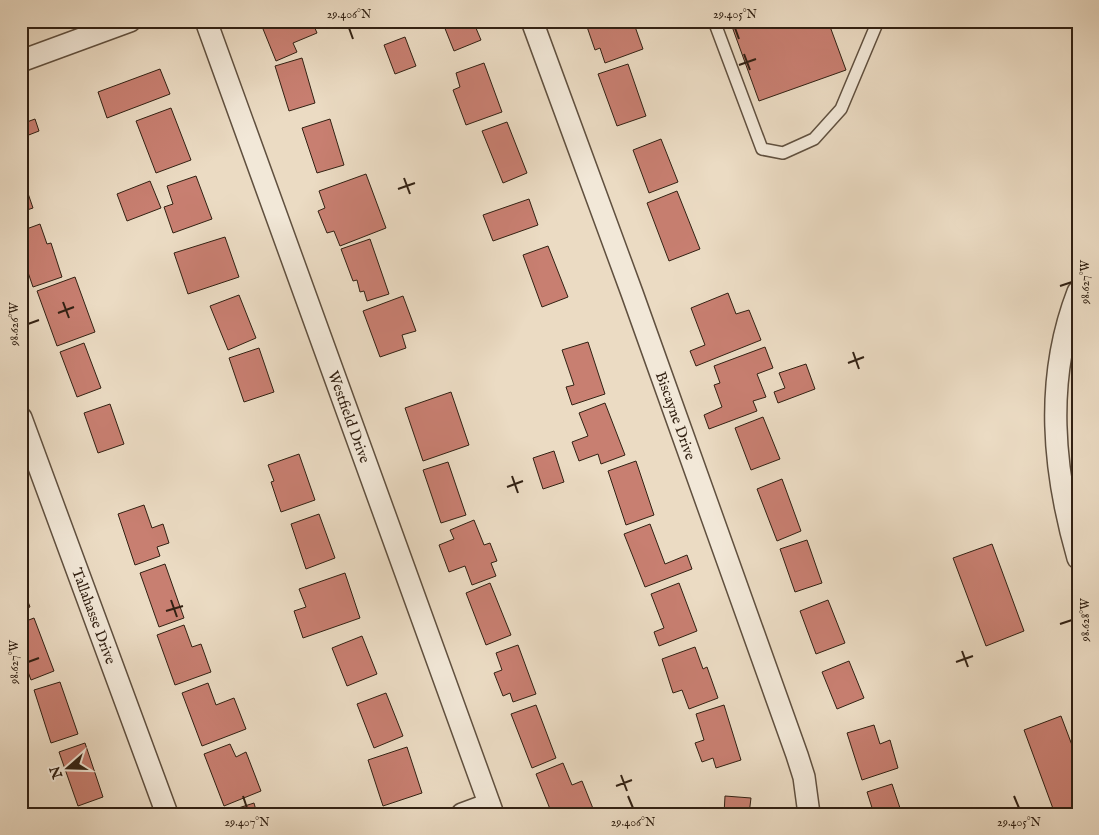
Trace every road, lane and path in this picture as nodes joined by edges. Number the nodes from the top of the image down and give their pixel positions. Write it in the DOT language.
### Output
graph roads {
  1 [pos="130,21"];
  2 [pos="206,21"];
  3 [pos="532,21"];
  4 [pos="714,21"];
  5 [pos="878,21"];
  6 [pos="21,61"];
  7 [pos="1078,292"];
  8 [pos="21,418"];
  9 [pos="1078,558"];
  10 [pos="491,809"];
  11 [pos="167,814"];
  12 [pos="462,814"];
  13 [pos="809,814"];
  1 -- 6 [label="street"];
  2 -- 10 [label="street, Westfield Drive"];
  3 -- 13 [label="street, Biscayne Drive"];
  4 -- 5 [label="lane"];
  7 -- 9 [label="street"];
  8 -- 11 [label="street, Tallahasse Drive"];
  10 -- 12 [label="street"];
}
